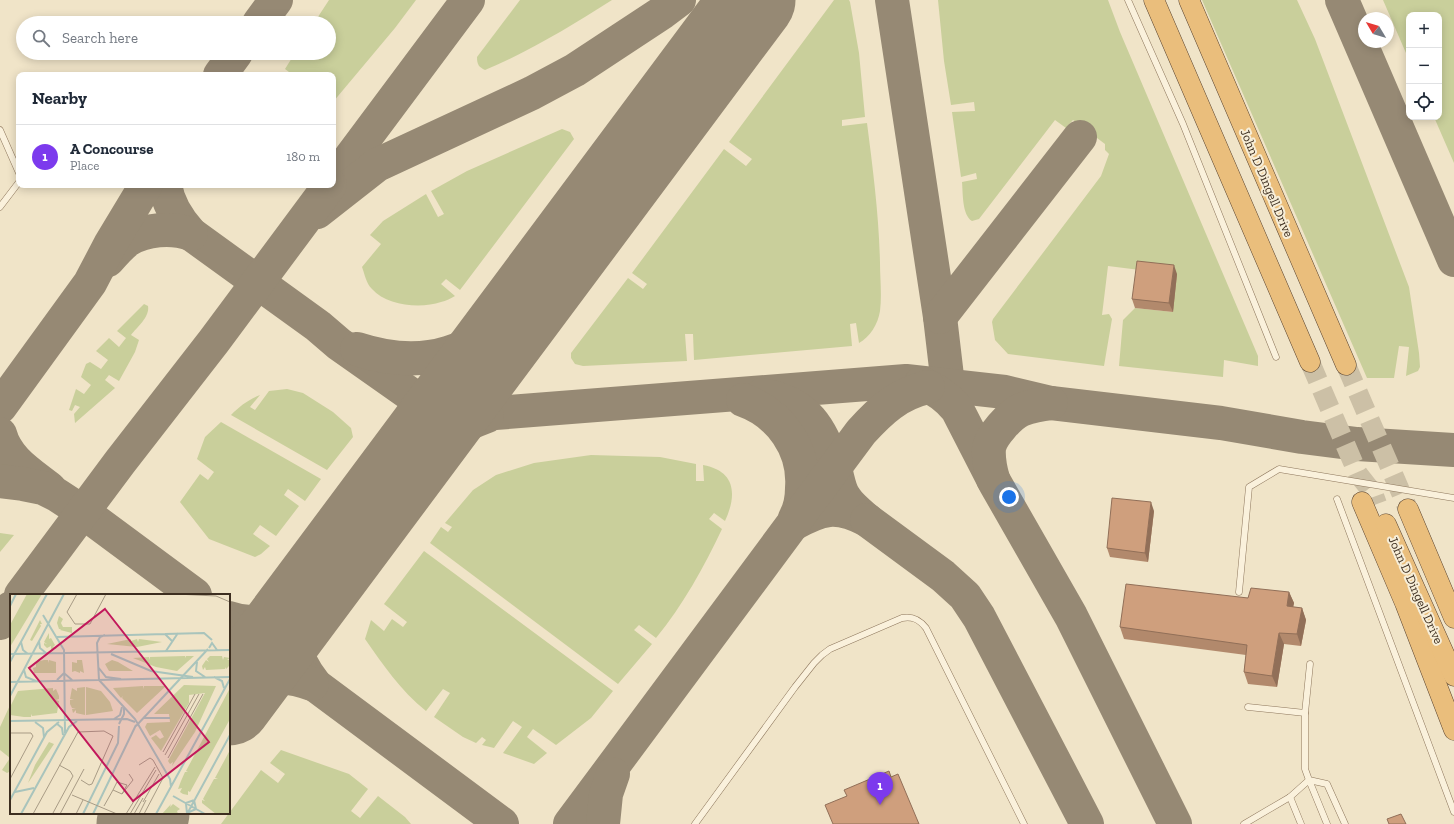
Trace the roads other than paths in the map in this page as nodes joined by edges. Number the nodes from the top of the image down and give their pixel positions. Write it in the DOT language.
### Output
graph roads {
  1 [pos="1128,0"];
  2 [pos="1154,0"];
  3 [pos="1189,0"];
  4 [pos="0,130"];
  5 [pos="2,139"];
  6 [pos="16,168"];
  7 [pos="16,186"];
  8 [pos="0,207"];
  9 [pos="1276,358"];
  10 [pos="1310,362"];
  11 [pos="1346,365"];
  12 [pos="1454,498"];
  13 [pos="1337,499"];
  14 [pos="1408,509"];
  15 [pos="1239,592"];
  16 [pos="1454,618"];
  17 [pos="1310,664"];
  18 [pos="1454,676"];
  19 [pos="1248,707"];
  20 [pos="1305,713"];
  21 [pos="1454,730"];
  22 [pos="1310,780"];
  23 [pos="1290,797"];
  24 [pos="1454,812"];
  25 [pos="694,824"];
  26 [pos="1024,824"];
  27 [pos="1244,824"];
  28 [pos="1301,824"];
  29 [pos="1327,824"];
  30 [pos="1345,824"];
  1 -- 9 [label="lane"];
  2 -- 10 [label="highway"];
  3 -- 11 [label="highway, John D Dingell Drive"];
  4 -- 5 [label="lane"];
  5 -- 6 [label="lane"];
  7 -- 8 [label="lane"];
  12 -- 15 [label="lane"];
  13 -- 24 [label="lane"];
  14 -- 16 [label="highway, John D Dingell Drive"];
  17 -- 20 [label="lane"];
  18 -- 21 [label="highway, John D Dingell Drive"];
  19 -- 20 [label="lane"];
  20 -- 22 [label="lane"];
  22 -- 23 [label="lane"];
  22 -- 29 [label="lane"];
  22 -- 30 [label="lane"];
  23 -- 27 [label="lane"];
  23 -- 28 [label="lane"];
  25 -- 26 [label="lane"];
}
